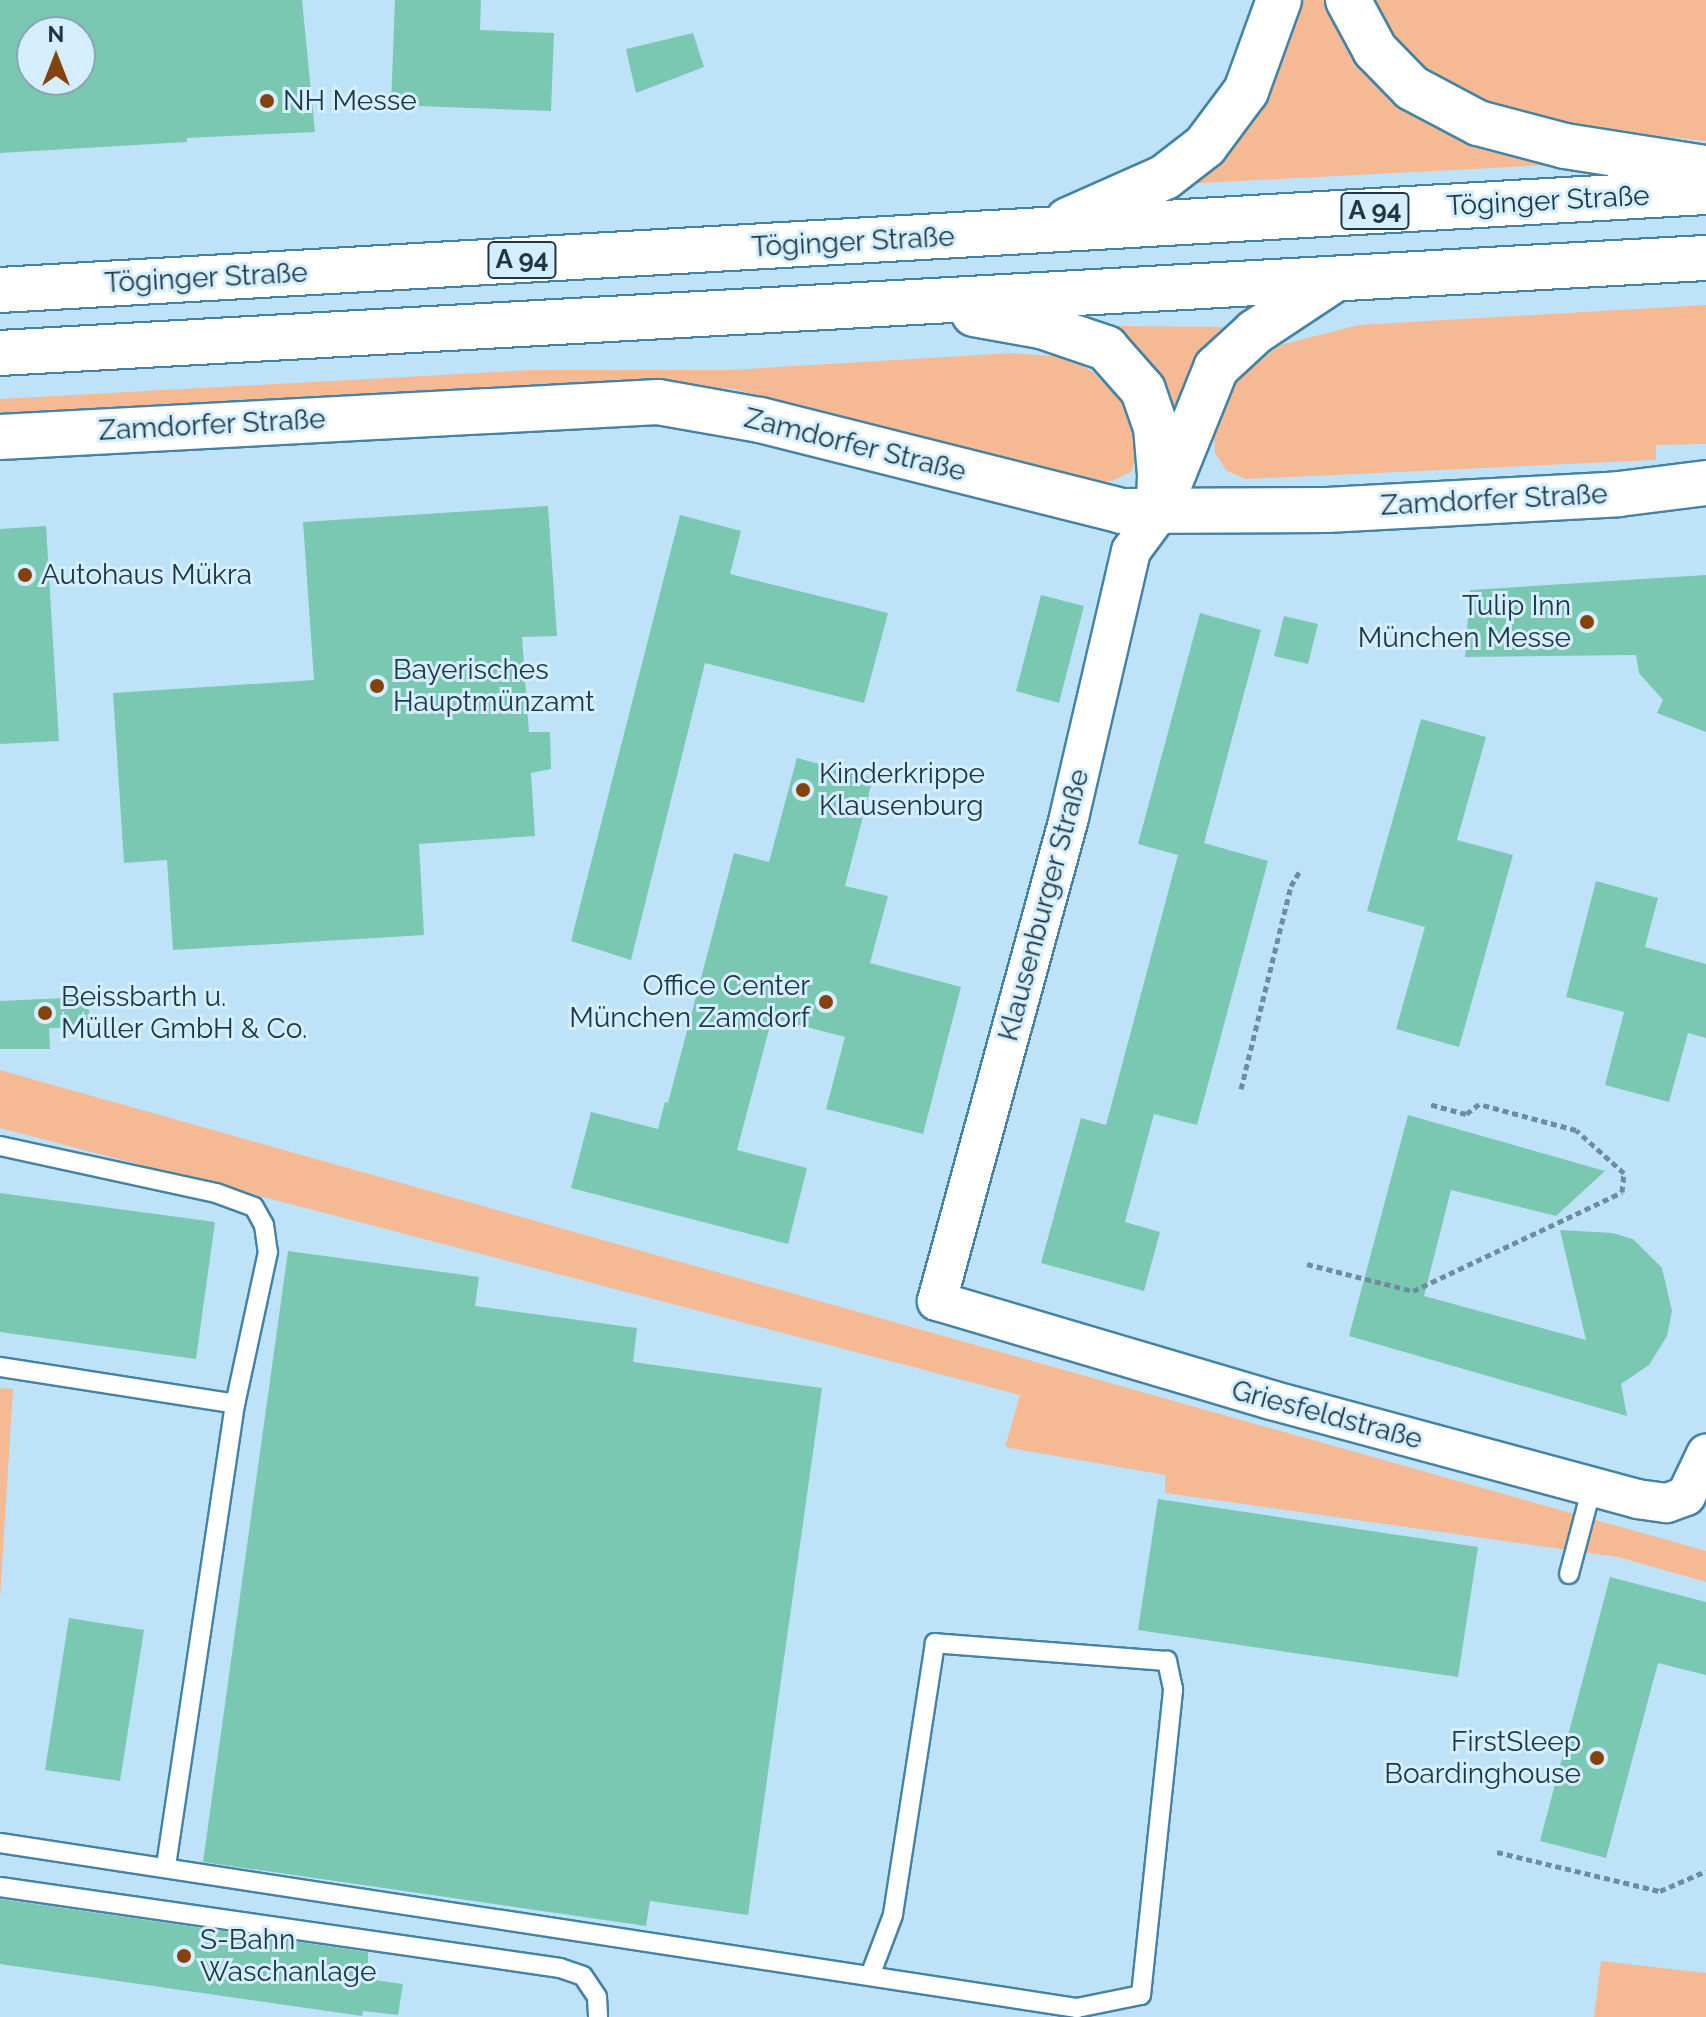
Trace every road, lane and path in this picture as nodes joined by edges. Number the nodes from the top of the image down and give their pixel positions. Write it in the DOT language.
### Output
graph roads {
  1 [pos="1279,0"];
  2 [pos="1348,0"];
  3 [pos="1706,168"];
  4 [pos="1706,192"];
  5 [pos="1044,231"];
  6 [pos="1706,258"];
  7 [pos="1337,278"];
  8 [pos="0,290"];
  9 [pos="901,301"];
  10 [pos="0,353"];
  11 [pos="0,437"];
  12 [pos="1706,483"];
  13 [pos="1159,513"];
  14 [pos="1301,869"];
  15 [pos="1241,1089"];
  16 [pos="1429,1104"];
  17 [pos="0,1146"];
  18 [pos="1307,1264"];
  19 [pos="937,1301"];
  20 [pos="0,1367"];
  21 [pos="235,1404"];
  22 [pos="1704,1460"];
  23 [pos="1592,1487"];
  24 [pos="1569,1574"];
  25 [pos="0,1843"];
  26 [pos="1497,1852"];
  27 [pos="166,1866"];
  28 [pos="1706,1871"];
  29 [pos="0,1887"];
  30 [pos="870,1976"];
  31 [pos="598,2017"];
  1 -- 5 [label="main road"];
  2 -- 3 [label="main road"];
  4 -- 5 [label="main road, Töginger Straße / A 94"];
  5 -- 8 [label="main road, Töginger Straße / A 94"];
  6 -- 7 [label="main road, A 94"];
  7 -- 9 [label="main road, A 94"];
  7 -- 13 [label="main road"];
  9 -- 10 [label="main road, A 94"];
  9 -- 13 [label="main road"];
  11 -- 13 [label="main road, Zamdorfer Straße"];
  12 -- 13 [label="main road, Zamdorfer Straße"];
  13 -- 19 [label="street, Klausenburger Straße"];
  14 -- 15 [label="path"];
  16 -- 18 [label="path"];
  17 -- 21 [label="lane"];
  19 -- 23 [label="street, Griesfeldstraße"];
  20 -- 21 [label="lane"];
  21 -- 27 [label="lane"];
  22 -- 23 [label="street, Griesfeldstraße"];
  23 -- 24 [label="lane"];
  25 -- 27 [label="lane"];
  26 -- 28 [label="path"];
  27 -- 30 [label="lane"];
  29 -- 31 [label="lane"];
  30 -- 30 [label="lane"];
}
